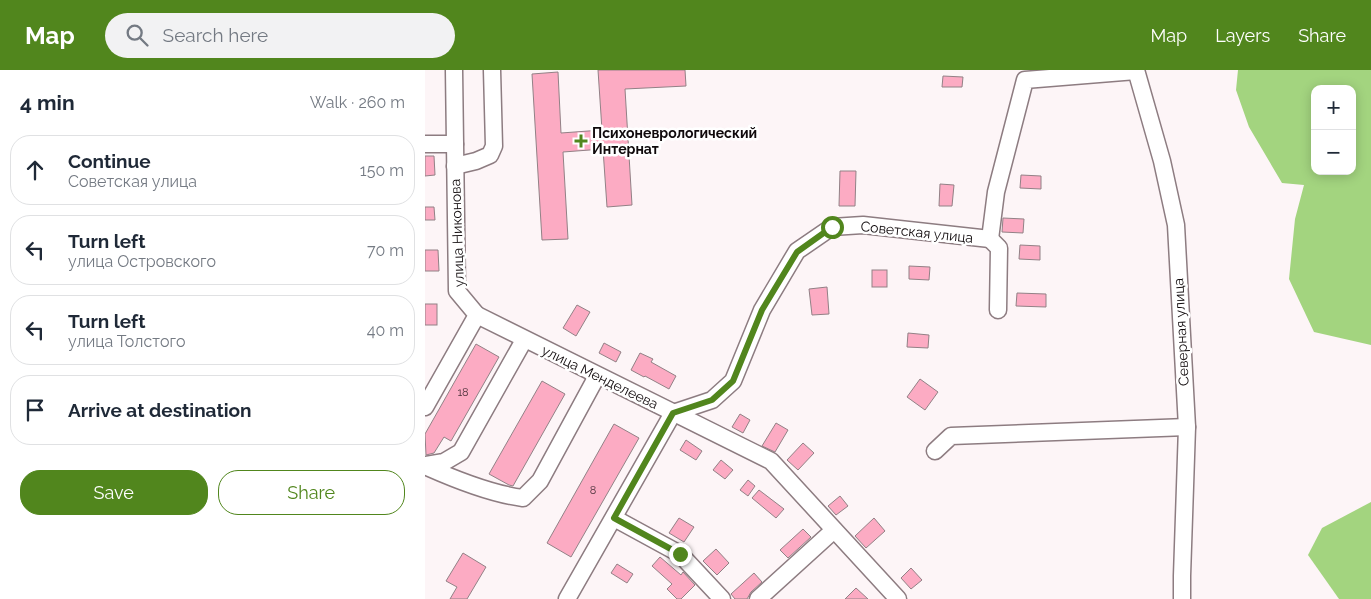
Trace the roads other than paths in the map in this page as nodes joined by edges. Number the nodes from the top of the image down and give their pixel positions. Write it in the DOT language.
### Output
graph roads {
  1 [pos="454,70"];
  2 [pos="492,70"];
  3 [pos="1136,70"];
  4 [pos="425,144"];
  5 [pos="455,144"];
  6 [pos="455,166"];
  7 [pos="990,239"];
  8 [pos="998,310"];
  9 [pos="477,315"];
  10 [pos="525,340"];
  11 [pos="597,376"];
  12 [pos="425,406"];
  13 [pos="673,413"];
  14 [pos="1187,427"];
  15 [pos="935,452"];
  16 [pos="425,466"];
  17 [pos="614,518"];
  18 [pos="834,530"];
  19 [pos="567,599"];
  20 [pos="722,599"];
  21 [pos="758,599"];
  22 [pos="898,599"];
  23 [pos="1182,599"];
  1 -- 5 [label="street, улица Никонова"];
  2 -- 6 [label="street"];
  3 -- 7 [label="street, Советская улица"];
  3 -- 14 [label="street, Северная улица"];
  4 -- 5 [label="street"];
  5 -- 6 [label="street, улица Никонова"];
  6 -- 9 [label="street, улица Никонова"];
  7 -- 8 [label="street, Советская улица"];
  7 -- 13 [label="street, Советская улица"];
  9 -- 10 [label="street, улица Менделеева"];
  9 -- 12 [label="street"];
  10 -- 11 [label="street, улица Менделеева"];
  10 -- 16 [label="street"];
  11 -- 13 [label="street, улица Менделеева"];
  11 -- 16 [label="street"];
  13 -- 17 [label="street"];
  13 -- 18 [label="street, улица Менделеева"];
  14 -- 15 [label="street"];
  14 -- 23 [label="street, Северная улица"];
  17 -- 19 [label="street"];
  17 -- 20 [label="street"];
  18 -- 21 [label="street"];
  18 -- 22 [label="street, улица Менделеева"];
}
